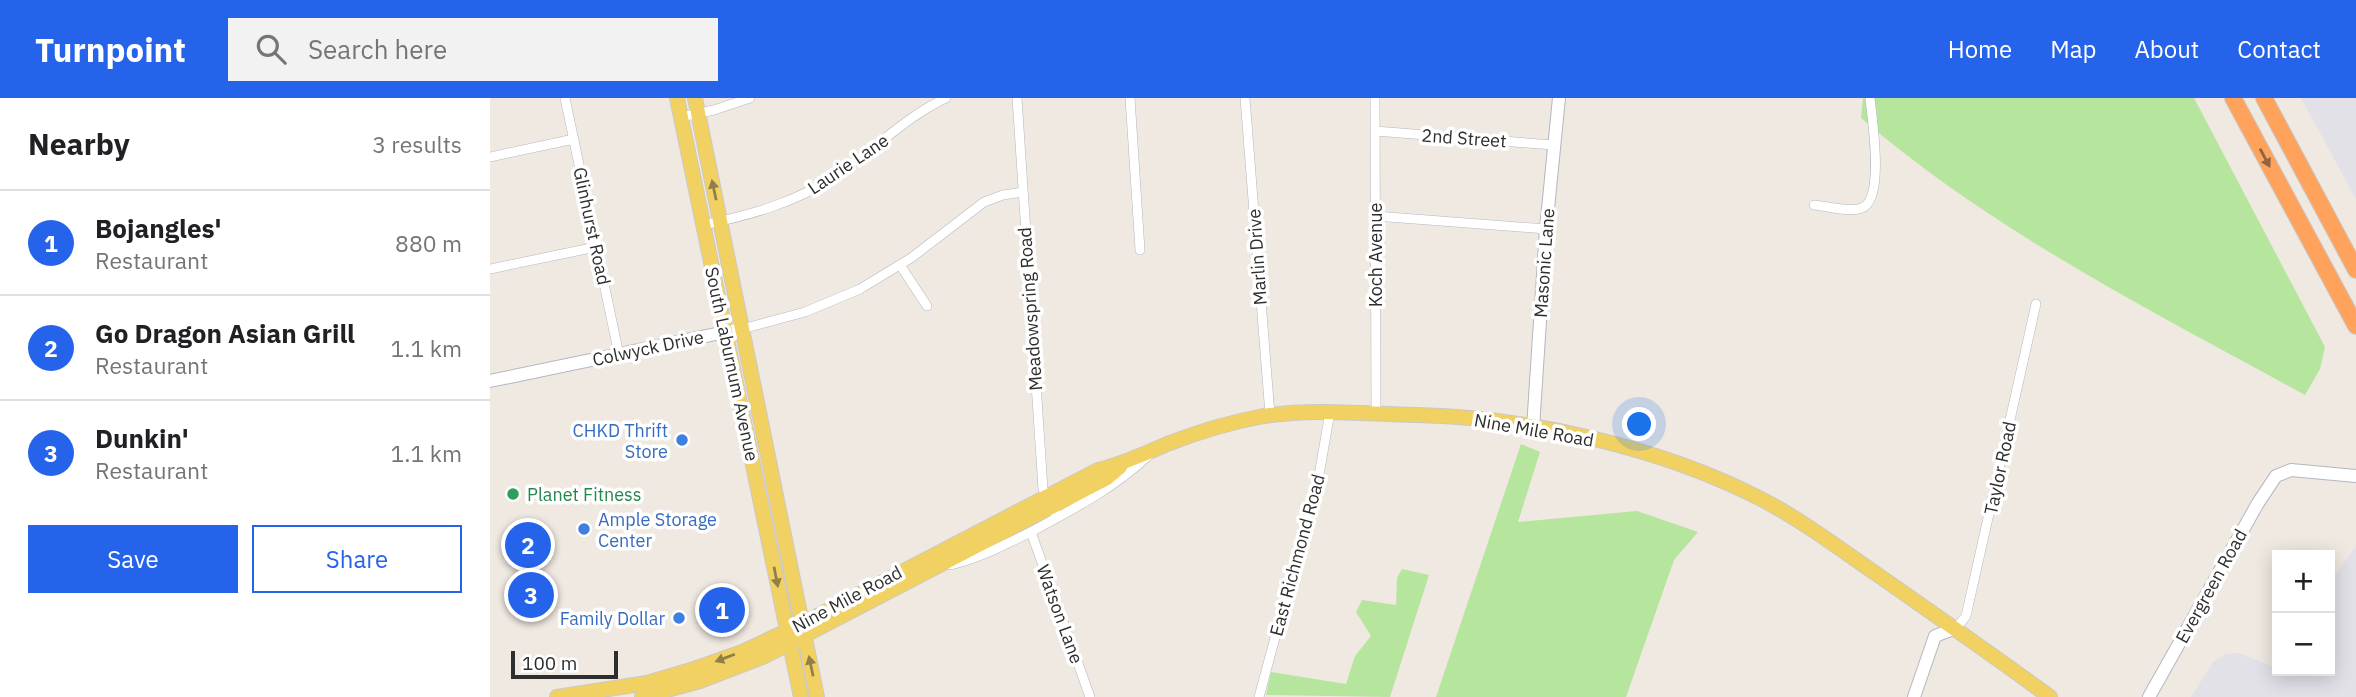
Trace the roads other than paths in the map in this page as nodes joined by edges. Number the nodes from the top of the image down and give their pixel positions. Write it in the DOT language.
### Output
graph roads {
  1 [pos="565,98"];
  2 [pos="677,98"];
  3 [pos="695,98"];
  4 [pos="750,98"];
  5 [pos="946,98"];
  6 [pos="1017,98"];
  7 [pos="1130,98"];
  8 [pos="1245,98"];
  9 [pos="1375,98"];
  10 [pos="1559,98"];
  11 [pos="1870,98"];
  12 [pos="2233,98"];
  13 [pos="2264,98"];
  14 [pos="698,114"];
  15 [pos="681,117"];
  16 [pos="1375,131"];
  17 [pos="574,139"];
  18 [pos="1553,145"];
  19 [pos="490,157"];
  20 [pos="1023,192"];
  21 [pos="1814,205"];
  22 [pos="1375,216"];
  23 [pos="721,221"];
  24 [pos="703,225"];
  25 [pos="1546,229"];
  26 [pos="596,247"];
  27 [pos="1140,250"];
  28 [pos="900,265"];
  29 [pos="490,269"];
  30 [pos="2356,270"];
  31 [pos="2036,304"];
  32 [pos="927,306"];
  33 [pos="2356,326"];
  34 [pos="743,329"];
  35 [pos="725,332"];
  36 [pos="619,355"];
  37 [pos="490,381"];
  38 [pos="1329,411"];
  39 [pos="1376,413"];
  40 [pos="1270,415"];
  41 [pos="1533,428"];
  42 [pos="1154,450"];
  43 [pos="752,463"];
  44 [pos="2356,475"];
  45 [pos="777,492"];
  46 [pos="1051,506"];
  47 [pos="1031,531"];
  48 [pos="935,567"];
  49 [pos="1956,628"];
  50 [pos="803,630"];
  51 [pos="789,637"];
  52 [pos="557,697"];
  53 [pos="642,697"];
  54 [pos="802,697"];
  55 [pos="817,697"];
  56 [pos="1090,697"];
  57 [pos="1259,697"];
  58 [pos="1914,697"];
  59 [pos="2050,697"];
  60 [pos="2149,697"];
  1 -- 17 [label="street, Glinhurst Road"];
  2 -- 15 [label="main road, South Laburnum Avenue"];
  3 -- 14 [label="main road, South Laburnum Avenue"];
  4 -- 14 [label="street"];
  5 -- 23 [label="street, Laurie Lane"];
  6 -- 20 [label="street, Meadowspring Road"];
  7 -- 27 [label="street"];
  8 -- 40 [label="street, Marlin Drive"];
  9 -- 16 [label="street, Koch Avenue"];
  10 -- 18 [label="street, Masonic Lane"];
  11 -- 21 [label="street"];
  12 -- 33 [label="highway, one-way"];
  13 -- 30 [label="highway"];
  14 -- 15 [label="street"];
  23 -- 14 [label="main road, South Laburnum Avenue, one-way"];
  15 -- 24 [label="main road, South Laburnum Avenue"];
  16 -- 18 [label="street, 2nd Street"];
  16 -- 22 [label="street, Koch Avenue"];
  17 -- 19 [label="street"];
  17 -- 26 [label="street, Glinhurst Road"];
  18 -- 25 [label="street, Masonic Lane"];
  20 -- 28 [label="street, Colwyck Drive"];
  20 -- 46 [label="street, Meadowspring Road"];
  22 -- 25 [label="street"];
  22 -- 39 [label="street, Koch Avenue"];
  23 -- 24 [label="street, Laurie Lane"];
  23 -- 34 [label="main road, South Laburnum Avenue"];
  24 -- 35 [label="main road, South Laburnum Avenue"];
  25 -- 41 [label="street, Masonic Lane"];
  26 -- 29 [label="street"];
  26 -- 36 [label="street, Glinhurst Road"];
  28 -- 32 [label="street"];
  28 -- 34 [label="street, Colwyck Drive"];
  31 -- 49 [label="street, Taylor Road"];
  34 -- 35 [label="street, Colwyck Drive"];
  34 -- 45 [label="main road, South Laburnum Avenue"];
  35 -- 36 [label="street, Colwyck Drive"];
  35 -- 43 [label="main road, South Laburnum Avenue"];
  36 -- 37 [label="street, Colwyck Drive"];
  38 -- 39 [label="main road, Nine Mile Road"];
  38 -- 40 [label="main road, Nine Mile Road"];
  38 -- 57 [label="street, East Richmond Road"];
  39 -- 41 [label="main road, Nine Mile Road"];
  40 -- 42 [label="main road, Nine Mile Road"];
  41 -- 49 [label="main road, Nine Mile Road"];
  42 -- 46 [label="main road, Nine Mile Road"];
  42 -- 46 [label="street"];
  43 -- 45 [label="main road"];
  43 -- 51 [label="main road, South Laburnum Avenue, one-way"];
  44 -- 60 [label="street, Evergreen Road"];
  45 -- 50 [label="main road, South Laburnum Avenue"];
  46 -- 47 [label="street"];
  46 -- 48 [label="main road, Nine Mile Road"];
  46 -- 50 [label="main road, Nine Mile Road"];
  47 -- 48 [label="street"];
  47 -- 56 [label="street, Watson Lane"];
  48 -- 50 [label="main road, Nine Mile Road"];
  49 -- 58 [label="street"];
  49 -- 59 [label="main road, Nine Mile Road"];
  50 -- 51 [label="main road, Nine Mile Road"];
  55 -- 50 [label="main road, South Laburnum Avenue, one-way"];
  51 -- 52 [label="main road, Nine Mile Road, one-way"];
  51 -- 53 [label="main road, Nine Mile Road"];
  51 -- 54 [label="main road, South Laburnum Avenue"];
}
